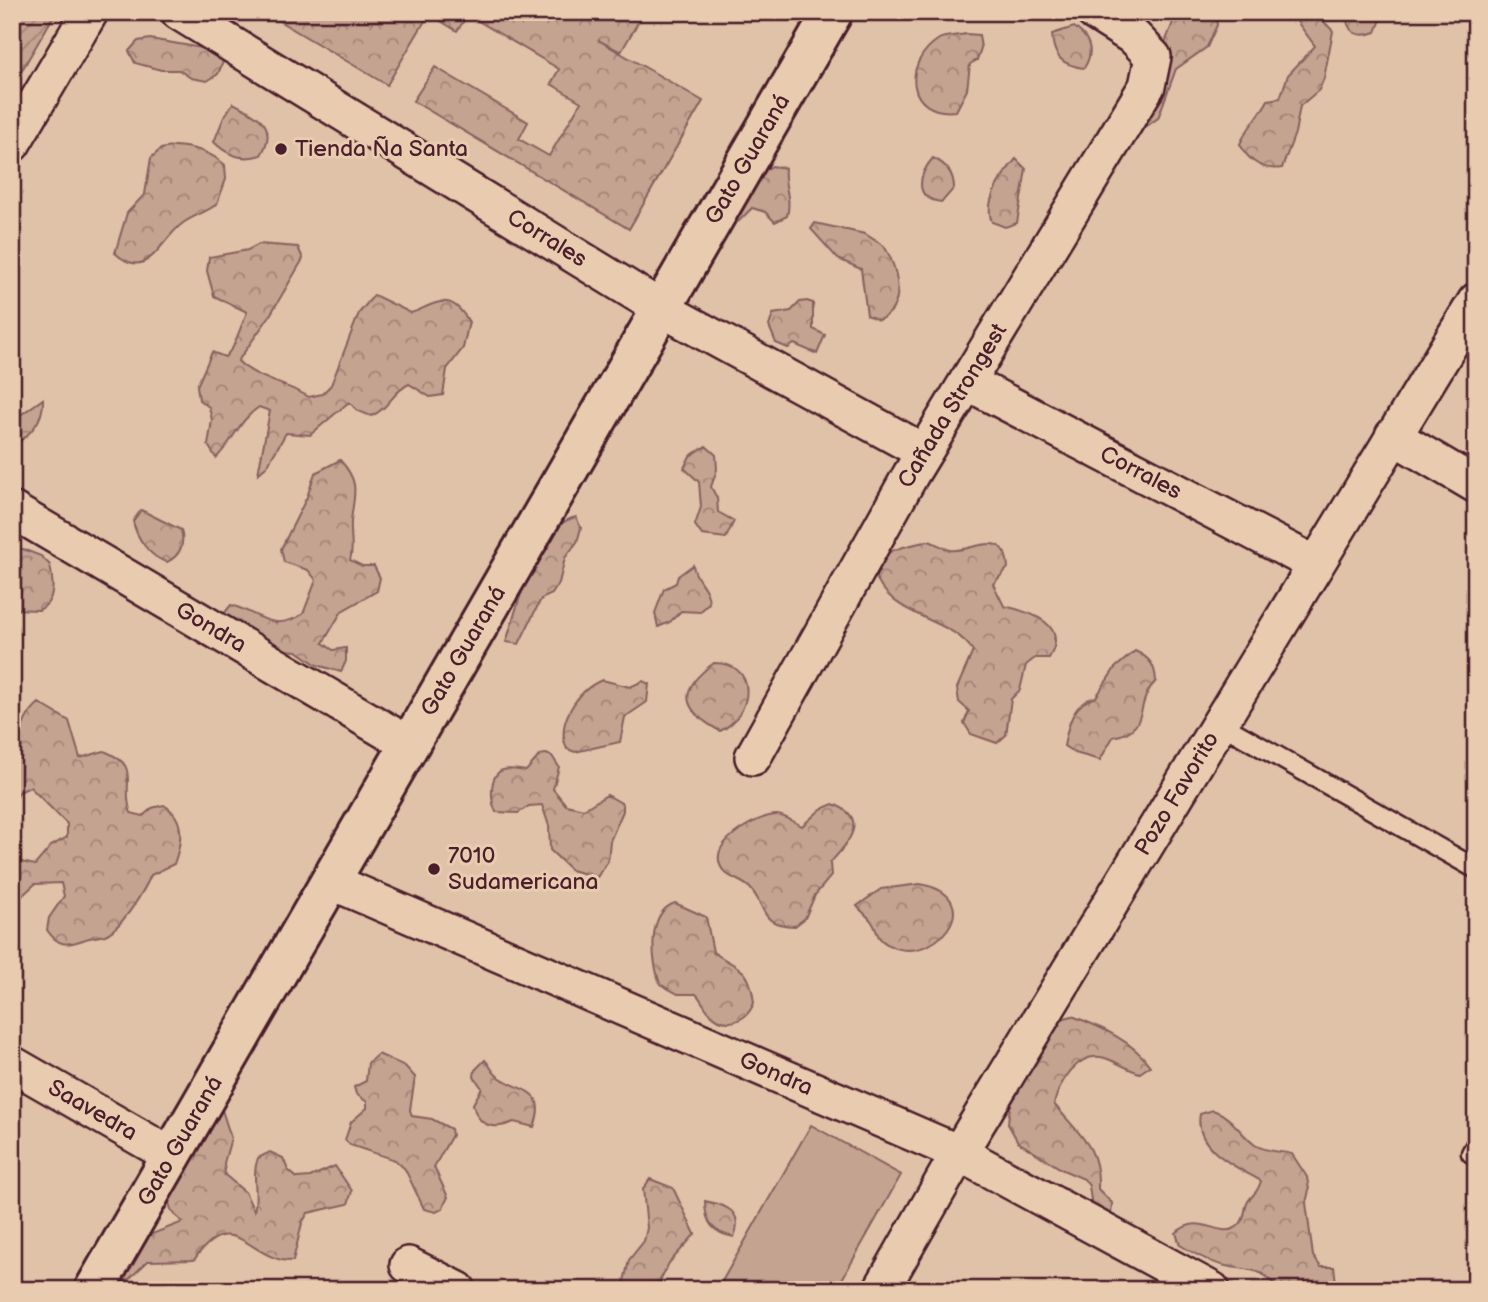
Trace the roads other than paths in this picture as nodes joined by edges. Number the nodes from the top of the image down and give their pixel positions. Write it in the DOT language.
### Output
graph roads {
  1 [pos="90,12"];
  2 [pos="179,12"];
  3 [pos="834,12"];
  4 [pos="1094,12"];
  5 [pos="12,144"];
  6 [pos="1476,300"];
  7 [pos="662,309"];
  8 [pos="967,383"];
  9 [pos="1392,436"];
  10 [pos="925,452"];
  11 [pos="1476,485"];
  12 [pos="12,510"];
  13 [pos="1315,564"];
  14 [pos="1219,723"];
  15 [pos="410,745"];
  16 [pos="753,757"];
  17 [pos="1476,869"];
  18 [pos="330,881"];
  19 [pos="12,1065"];
  20 [pos="959,1153"];
  21 [pos="172,1156"];
  22 [pos="408,1265"];
  23 [pos="94,1290"];
  24 [pos="458,1290"];
  25 [pos="881,1290"];
  26 [pos="1212,1290"];
  1 -- 5 [label="street"];
  2 -- 7 [label="street, Corrales"];
  3 -- 7 [label="street, Gato Guaraná"];
  4 -- 8 [label="street, Cañada Strongest"];
  6 -- 9 [label="street, Pozo Favorito"];
  7 -- 10 [label="street, Corrales"];
  7 -- 15 [label="street, Gato Guaraná"];
  8 -- 10 [label="street, Cañada Strongest"];
  8 -- 13 [label="street, Corrales"];
  9 -- 11 [label="street"];
  9 -- 13 [label="street, Pozo Favorito"];
  10 -- 16 [label="street, Cañada Strongest"];
  12 -- 15 [label="street, Gondra"];
  13 -- 14 [label="street, Pozo Favorito"];
  14 -- 17 [label="lane"];
  14 -- 20 [label="street, Pozo Favorito"];
  15 -- 18 [label="street, Gato Guaraná"];
  18 -- 20 [label="street, Gondra"];
  18 -- 21 [label="street, Gato Guaraná"];
  19 -- 21 [label="street, Saavedra"];
  20 -- 25 [label="street, Pozo Favorito"];
  20 -- 26 [label="street, Gondra"];
  21 -- 23 [label="street, Gato Guaraná"];
  22 -- 24 [label="street"];
}
